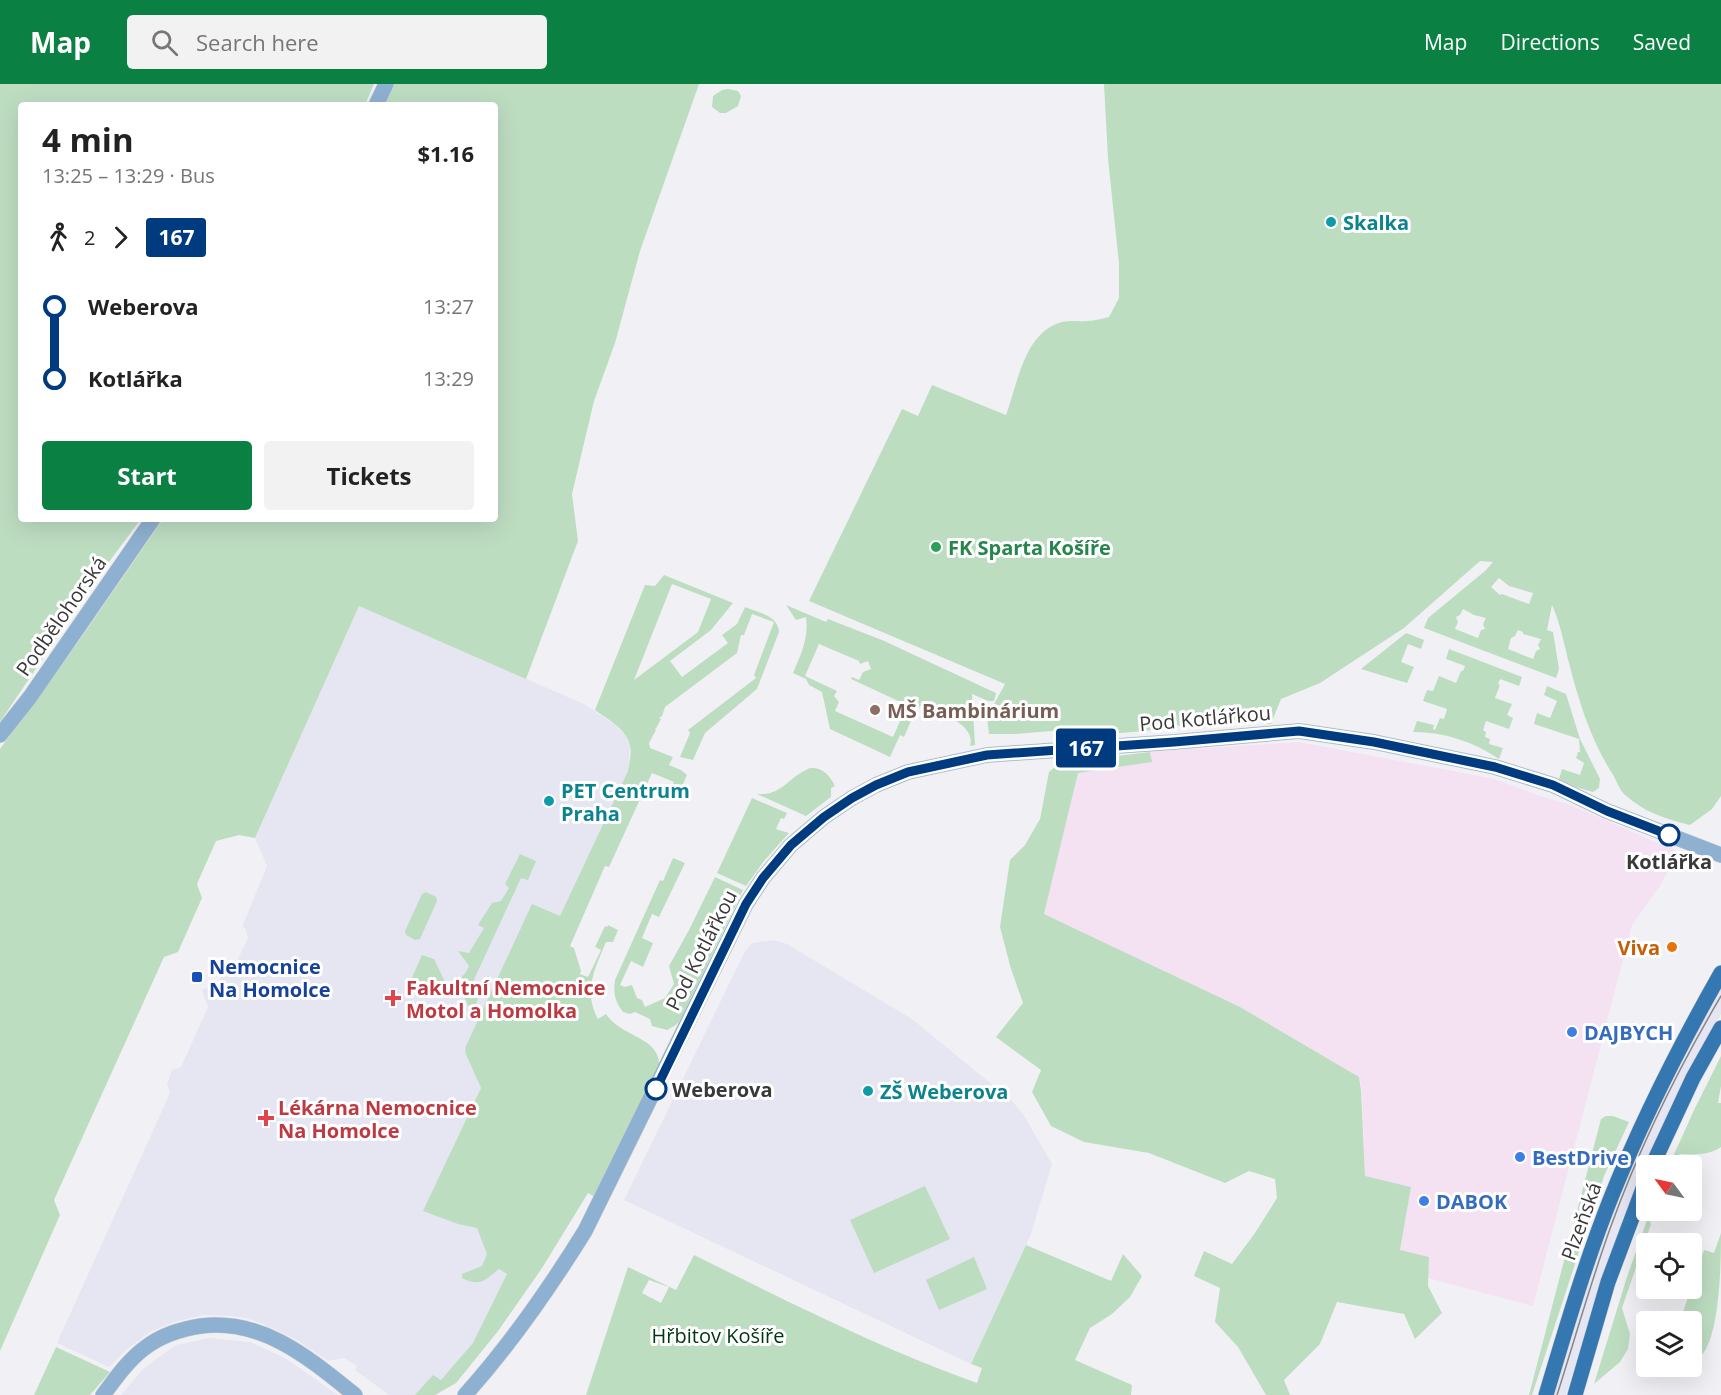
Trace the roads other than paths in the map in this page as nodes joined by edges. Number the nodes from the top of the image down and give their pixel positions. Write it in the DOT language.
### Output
graph roads {
  1 [pos="386,84"];
  2 [pos="377,102"];
  3 [pos="151,522"];
  4 [pos="0,735"];
  5 [pos="1721,855"];
  6 [pos="1721,973"];
  7 [pos="1721,1028"];
  8 [pos="1657,1155"];
  9 [pos="1636,1207"];
  10 [pos="103,1395"];
  11 [pos="355,1395"];
  12 [pos="465,1395"];
  13 [pos="1546,1395"];
  14 [pos="1575,1395"];
  1 -- 2 [label="street"];
  3 -- 4 [label="street, Podbělohorská"];
  5 -- 12 [label="street, Pod Kotlářkou"];
  6 -- 13 [label="main road, Plzeňská"];
  7 -- 8 [label="main road"];
  9 -- 14 [label="main road"];
  10 -- 11 [label="street"];
}
